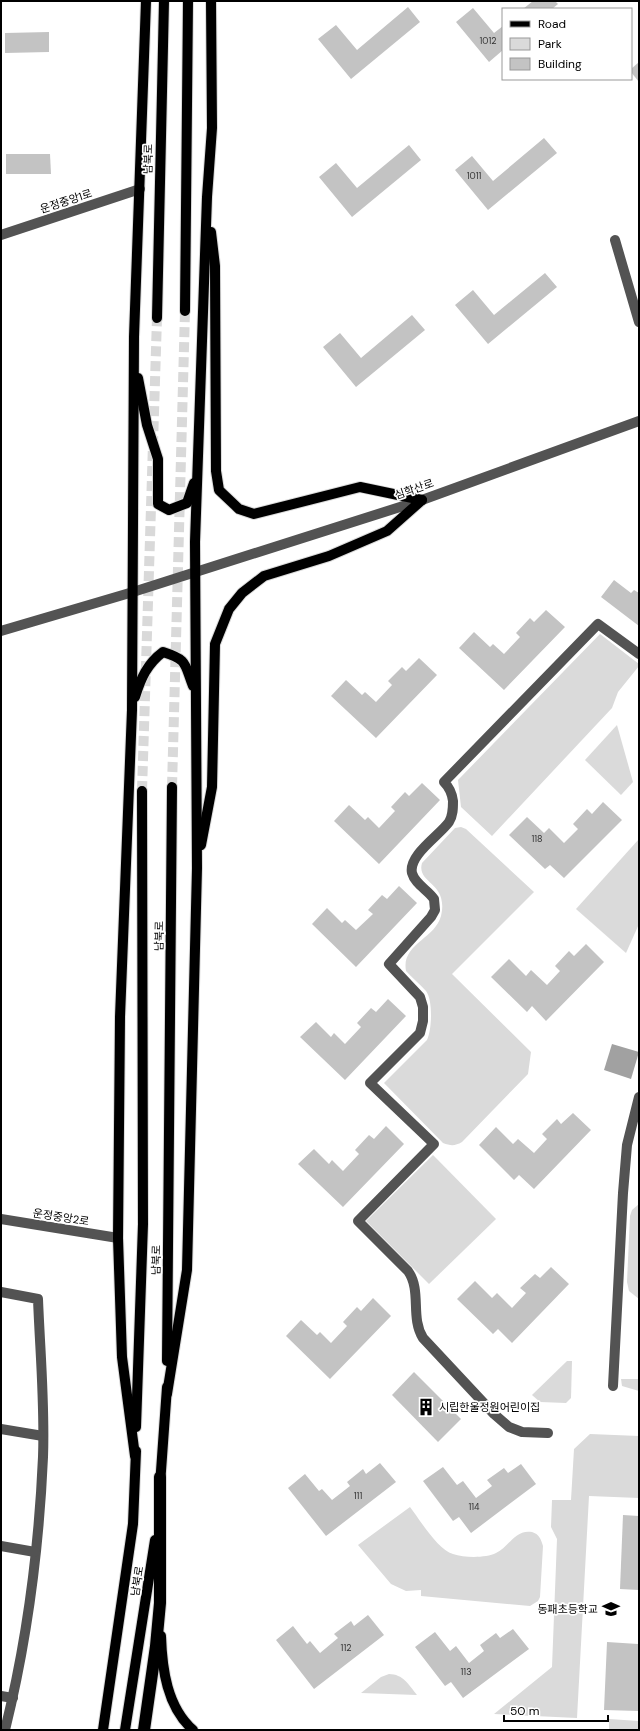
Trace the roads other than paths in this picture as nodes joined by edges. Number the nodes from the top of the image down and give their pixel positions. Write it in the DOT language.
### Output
graph roads {
  1 [pos="146,1"];
  2 [pos="164,1"];
  3 [pos="188,1"];
  4 [pos="211,1"];
  5 [pos="140,189"];
  6 [pos="207,197"];
  7 [pos="1,235"];
  8 [pos="615,240"];
  9 [pos="185,311"];
  10 [pos="157,318"];
  11 [pos="639,322"];
  12 [pos="134,356"];
  13 [pos="639,421"];
  14 [pos="197,475"];
  15 [pos="422,500"];
  16 [pos="195,572"];
  17 [pos="133,592"];
  18 [pos="1,631"];
  19 [pos="639,654"];
  20 [pos="196,691"];
  21 [pos="132,710"];
  22 [pos="172,787"];
  23 [pos="142,791"];
  24 [pos="197,868"];
  25 [pos="639,1097"];
  26 [pos="1,1219"];
  27 [pos="118,1238"];
  28 [pos="1,1292"];
  29 [pos="612,1386"];
  30 [pos="167,1394"];
  31 [pos="1,1429"];
  32 [pos="548,1433"];
  33 [pos="43,1436"];
  34 [pos="135,1456"];
  35 [pos="160,1477"];
  36 [pos="1,1546"];
  37 [pos="35,1552"];
  38 [pos="160,1603"];
  39 [pos="1,1696"];
  40 [pos="13,1698"];
  41 [pos="5,1730"];
  42 [pos="103,1730"];
  43 [pos="125,1730"];
  44 [pos="144,1730"];
  45 [pos="193,1730"];
  1 -- 5 [label="main road"];
  2 -- 10 [label="main road, 남북로"];
  3 -- 9 [label="main road"];
  4 -- 6 [label="main road"];
  5 -- 7 [label="street, 운정중앙1로"];
  5 -- 12 [label="main road"];
  6 -- 14 [label="main road"];
  6 -- 15 [label="main road"];
  8 -- 11 [label="street"];
  12 -- 14 [label="main road"];
  12 -- 17 [label="main road"];
  13 -- 15 [label="street, 심학산로"];
  14 -- 16 [label="main road"];
  15 -- 16 [label="street, 심학산로"];
  15 -- 24 [label="main road"];
  16 -- 17 [label="street, 심학산로"];
  16 -- 20 [label="main road"];
  17 -- 18 [label="street, 심학산로"];
  17 -- 21 [label="main road"];
  19 -- 32 [label="street"];
  20 -- 21 [label="main road"];
  20 -- 24 [label="main road"];
  21 -- 27 [label="main road"];
  22 -- 30 [label="main road, 남북로"];
  23 -- 34 [label="main road, 남북로"];
  24 -- 30 [label="main road"];
  25 -- 29 [label="street"];
  26 -- 27 [label="street, 운정중앙2로"];
  27 -- 34 [label="main road"];
  28 -- 33 [label="street"];
  30 -- 35 [label="main road, 남북로"];
  31 -- 33 [label="street"];
  33 -- 37 [label="street"];
  34 -- 42 [label="main road, 남북로"];
  35 -- 38 [label="highway"];
  35 -- 43 [label="main road, 남북로"];
  36 -- 37 [label="street"];
  37 -- 40 [label="street"];
  38 -- 44 [label="highway"];
  38 -- 45 [label="main road"];
  39 -- 40 [label="street"];
  40 -- 41 [label="street"];
}
